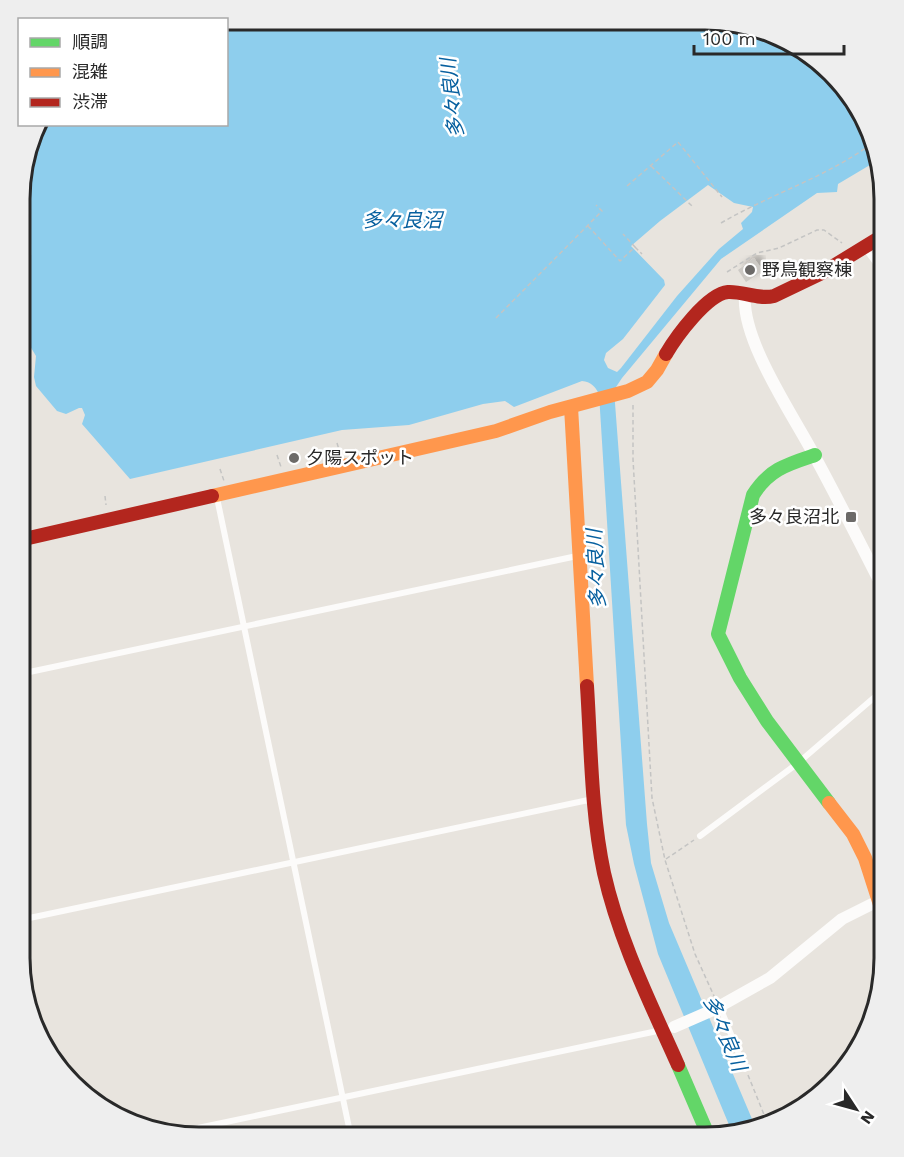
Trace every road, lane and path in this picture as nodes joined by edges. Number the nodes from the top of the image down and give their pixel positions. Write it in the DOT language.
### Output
graph roads {
  1 [pos="866,148"];
  2 [pos="651,166"];
  3 [pos="627,186"];
  4 [pos="722,197"];
  5 [pos="596,204"];
  6 [pos="693,207"];
  7 [pos="721,223"];
  8 [pos="587,226"];
  9 [pos="623,234"];
  10 [pos="874,242"];
  11 [pos="842,243"];
  12 [pos="634,247"];
  13 [pos="865,248"];
  14 [pos="642,254"];
  15 [pos="874,260"];
  16 [pos="727,272"];
  17 [pos="745,295"];
  18 [pos="496,318"];
  19 [pos="630,390"];
  20 [pos="571,407"];
  21 [pos="337,443"];
  22 [pos="340,454"];
  23 [pos="277,455"];
  24 [pos="814,455"];
  25 [pos="281,468"];
  26 [pos="220,469"];
  27 [pos="224,482"];
  28 [pos="216,495"];
  29 [pos="105,496"];
  30 [pos="107,509"];
  31 [pos="30,525"];
  32 [pos="33,527"];
  33 [pos="30,538"];
  34 [pos="578,556"];
  35 [pos="874,571"];
  36 [pos="243,628"];
  37 [pos="30,672"];
  38 [pos="874,697"];
  39 [pos="798,763"];
  40 [pos="594,799"];
  41 [pos="700,836"];
  42 [pos="665,860"];
  43 [pos="293,862"];
  44 [pos="874,880"];
  45 [pos="874,903"];
  46 [pos="30,918"];
  47 [pos="716,1008"];
  48 [pos="668,1028"];
  49 [pos="746,1069"];
  50 [pos="343,1096"];
  51 [pos="765,1116"];
  52 [pos="201,1127"];
  53 [pos="349,1127"];
  54 [pos="704,1127"];
  1 -- 7 [label="path"];
  2 -- 3 [label="path"];
  2 -- 4 [label="path"];
  2 -- 6 [label="path"];
  5 -- 8 [label="path"];
  8 -- 12 [label="path"];
  8 -- 18 [label="path"];
  9 -- 12 [label="path"];
  10 -- 13 [label="street"];
  11 -- 16 [label="path"];
  12 -- 14 [label="path"];
  13 -- 15 [label="lane"];
  13 -- 17 [label="street"];
  17 -- 19 [label="street"];
  17 -- 24 [label="street"];
  19 -- 20 [label="street"];
  19 -- 42 [label="path"];
  20 -- 28 [label="street"];
  20 -- 34 [label="street"];
  21 -- 22 [label="path"];
  23 -- 25 [label="path"];
  24 -- 35 [label="street"];
  24 -- 39 [label="street"];
  26 -- 27 [label="path"];
  28 -- 33 [label="street"];
  28 -- 36 [label="lane"];
  29 -- 30 [label="path"];
  31 -- 32 [label="path"];
  34 -- 36 [label="lane"];
  34 -- 40 [label="street"];
  36 -- 37 [label="lane"];
  36 -- 43 [label="lane"];
  38 -- 39 [label="lane"];
  39 -- 41 [label="lane"];
  39 -- 44 [label="street"];
  40 -- 43 [label="lane"];
  40 -- 48 [label="street"];
  41 -- 42 [label="path"];
  42 -- 47 [label="path"];
  43 -- 46 [label="lane"];
  43 -- 50 [label="lane"];
  45 -- 47 [label="street"];
  47 -- 48 [label="street"];
  47 -- 49 [label="lane"];
  48 -- 50 [label="lane"];
  48 -- 54 [label="street"];
  49 -- 51 [label="path"];
  50 -- 52 [label="lane"];
  50 -- 53 [label="lane"];
}
